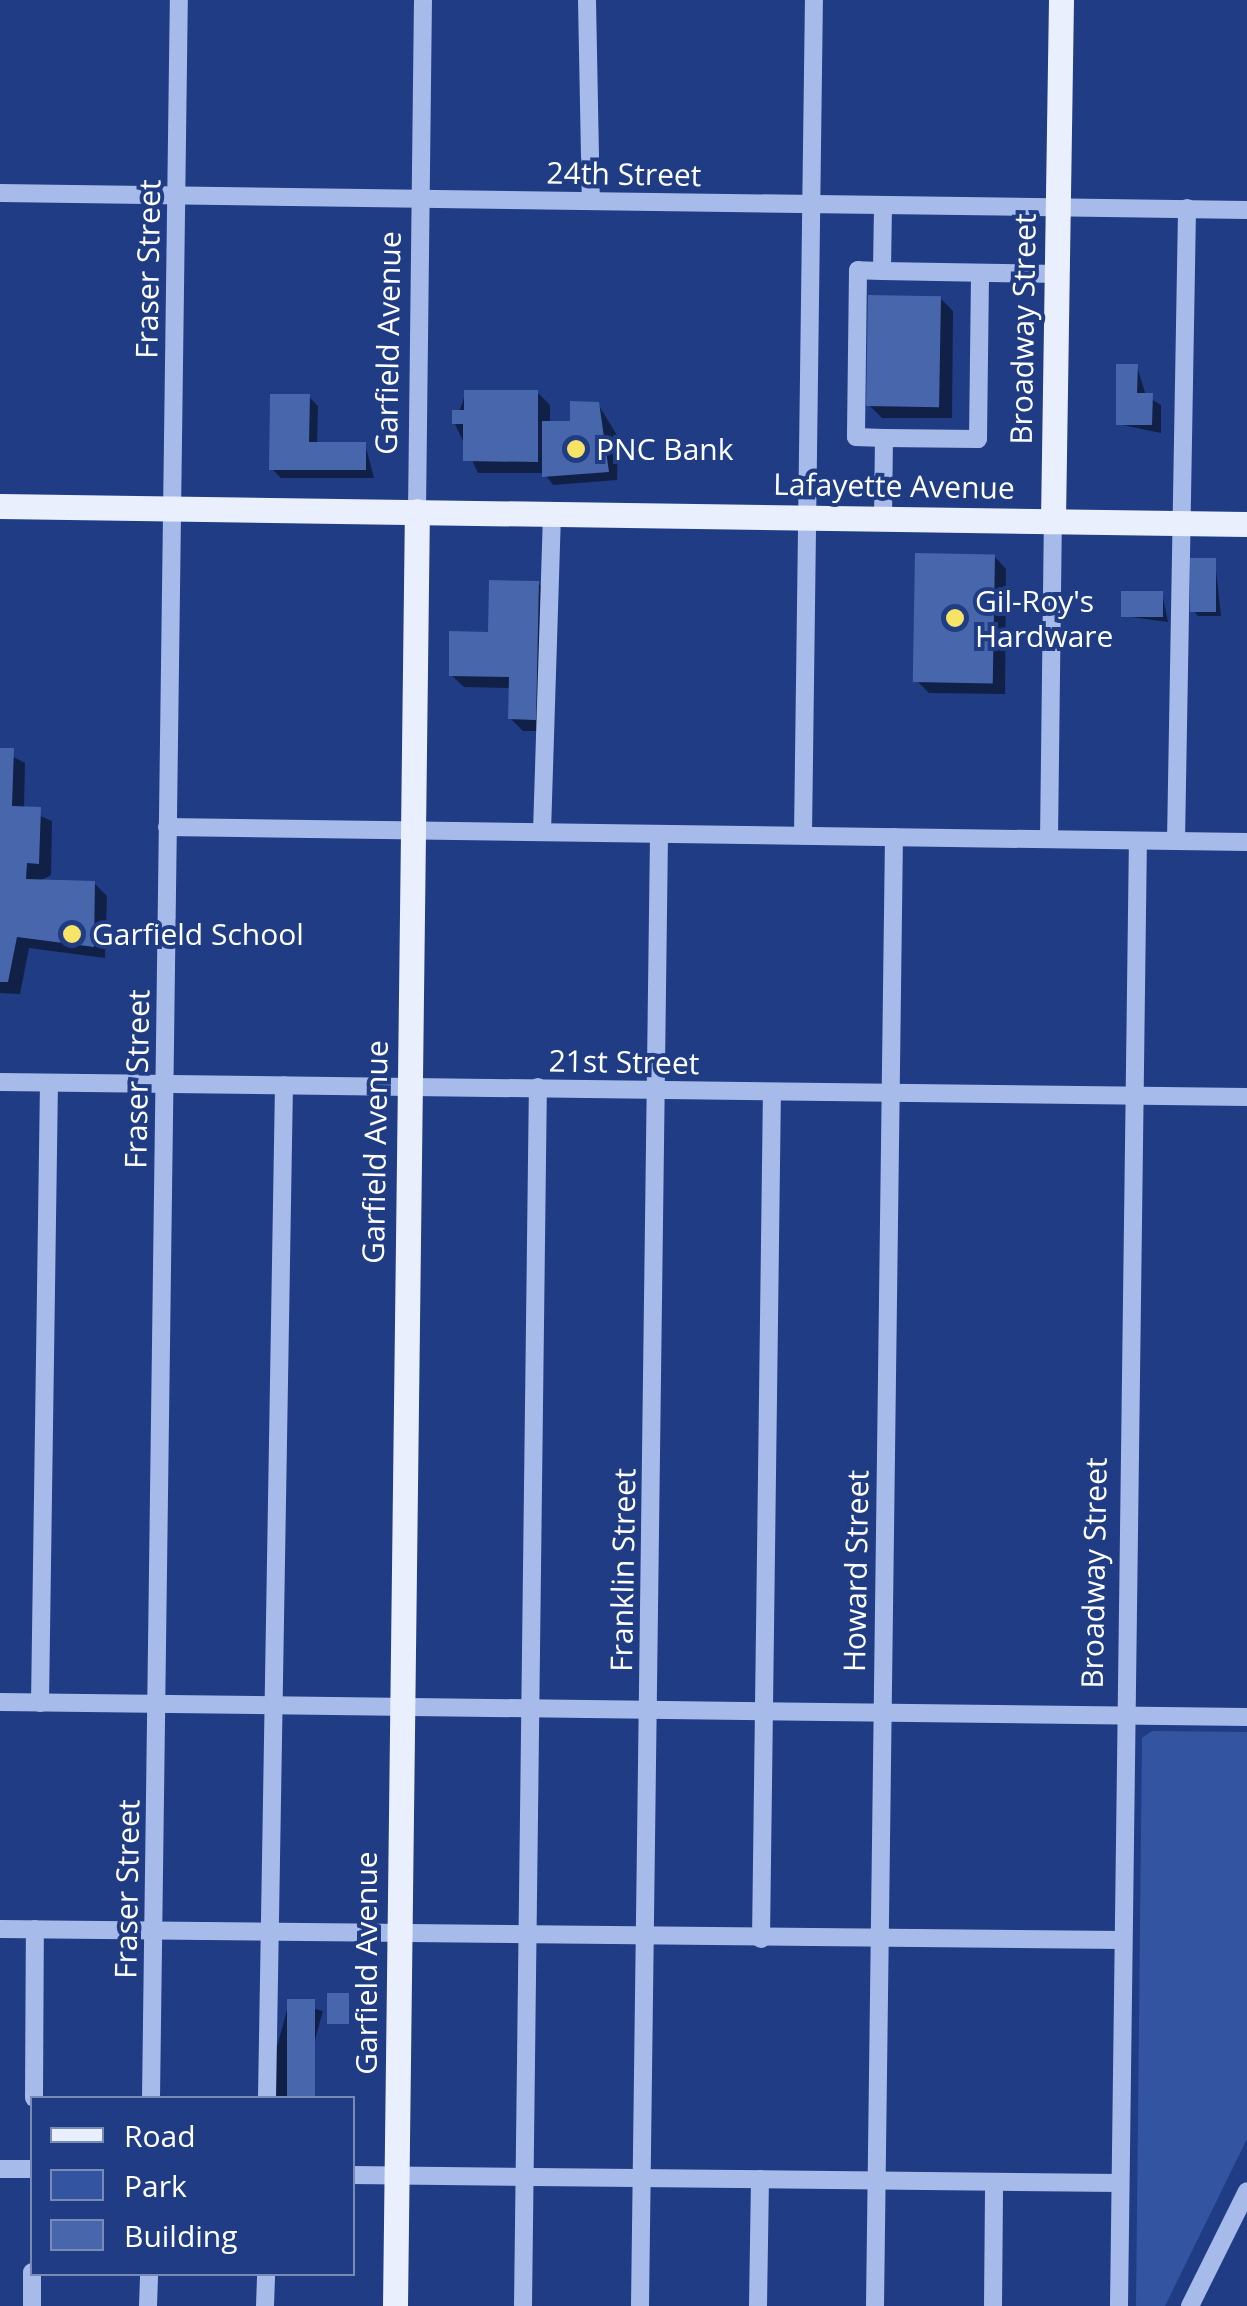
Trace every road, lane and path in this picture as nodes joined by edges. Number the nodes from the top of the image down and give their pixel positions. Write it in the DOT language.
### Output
graph roads {
  1 [pos="179,0"];
  2 [pos="423,0"];
  3 [pos="587,0"];
  4 [pos="814,0"];
  5 [pos="1061,0"];
  6 [pos="0,194"];
  7 [pos="177,195"];
  8 [pos="423,200"];
  9 [pos="591,200"];
  10 [pos="812,204"];
  11 [pos="883,206"];
  12 [pos="1058,206"];
  13 [pos="1187,208"];
  14 [pos="1247,210"];
  15 [pos="882,271"];
  16 [pos="980,273"];
  17 [pos="1056,274"];
  18 [pos="884,438"];
  19 [pos="0,506"];
  20 [pos="172,509"];
  21 [pos="416,511"];
  22 [pos="552,512"];
  23 [pos="808,518"];
  24 [pos="883,518"];
  25 [pos="1053,520"];
  26 [pos="1180,522"];
  27 [pos="1247,524"];
  28 [pos="167,827"];
  29 [pos="412,831"];
  30 [pos="542,832"];
  31 [pos="659,834"];
  32 [pos="803,834"];
  33 [pos="894,837"];
  34 [pos="1050,839"];
  35 [pos="1138,841"];
  36 [pos="1176,841"];
  37 [pos="1247,842"];
  38 [pos="0,1082"];
  39 [pos="48,1083"];
  40 [pos="164,1085"];
  41 [pos="284,1085"];
  42 [pos="408,1085"];
  43 [pos="538,1087"];
  44 [pos="656,1090"];
  45 [pos="772,1093"];
  46 [pos="890,1096"];
  47 [pos="1135,1097"];
  48 [pos="1247,1097"];
  49 [pos="0,1702"];
  50 [pos="40,1704"];
  51 [pos="156,1705"];
  52 [pos="270,1706"];
  53 [pos="400,1708"];
  54 [pos="532,1710"];
  55 [pos="648,1713"];
  56 [pos="765,1714"];
  57 [pos="882,1715"];
  58 [pos="1124,1716"];
  59 [pos="1247,1717"];
  60 [pos="0,1929"];
  61 [pos="36,1929"];
  62 [pos="154,1930"];
  63 [pos="268,1931"];
  64 [pos="399,1932"];
  65 [pos="528,1934"];
  66 [pos="644,1936"];
  67 [pos="761,1939"];
  68 [pos="1122,1940"];
  69 [pos="879,1941"];
  70 [pos="34,2096"];
  71 [pos="151,2096"];
  72 [pos="267,2096"];
  73 [pos="0,2169"];
  74 [pos="30,2170"];
  75 [pos="355,2175"];
  76 [pos="397,2176"];
  77 [pos="642,2177"];
  78 [pos="528,2178"];
  79 [pos="760,2179"];
  80 [pos="876,2181"];
  81 [pos="994,2182"];
  82 [pos="1120,2182"];
  83 [pos="1247,2191"];
  84 [pos="32,2276"];
  85 [pos="149,2276"];
  86 [pos="266,2276"];
  87 [pos="32,2306"];
  88 [pos="148,2306"];
  89 [pos="265,2306"];
  90 [pos="395,2306"];
  91 [pos="524,2306"];
  92 [pos="640,2306"];
  93 [pos="758,2306"];
  94 [pos="875,2306"];
  95 [pos="993,2306"];
  96 [pos="1119,2306"];
  97 [pos="1190,2306"];
  1 -- 7 [label="street, Fraser Street"];
  2 -- 8 [label="street, Garfield Avenue"];
  3 -- 9 [label="street"];
  4 -- 10 [label="street"];
  5 -- 12 [label="main road, Broadway Street"];
  6 -- 7 [label="street, 24th Street"];
  7 -- 8 [label="street, 24th Street"];
  7 -- 20 [label="street, Fraser Street"];
  8 -- 9 [label="street, 24th Street"];
  8 -- 21 [label="street, Garfield Avenue"];
  9 -- 10 [label="street, 24th Street"];
  10 -- 11 [label="street, 24th Street"];
  10 -- 23 [label="street"];
  11 -- 12 [label="street, 24th Street"];
  11 -- 15 [label="street"];
  12 -- 13 [label="street, 24th Street"];
  12 -- 17 [label="main road, Broadway Street"];
  13 -- 14 [label="street, 24th Street"];
  13 -- 26 [label="street"];
  15 -- 16 [label="street"];
  15 -- 18 [label="street"];
  16 -- 17 [label="street"];
  16 -- 18 [label="street"];
  17 -- 25 [label="main road, Broadway Street"];
  18 -- 24 [label="street"];
  19 -- 20 [label="main road, Lafayette Avenue"];
  20 -- 21 [label="main road, Lafayette Avenue"];
  20 -- 28 [label="street, Fraser Street"];
  21 -- 22 [label="main road, Lafayette Avenue"];
  21 -- 29 [label="main road, Garfield Avenue"];
  22 -- 23 [label="main road, Lafayette Avenue"];
  22 -- 30 [label="street"];
  23 -- 24 [label="main road, Lafayette Avenue"];
  23 -- 32 [label="street"];
  24 -- 25 [label="main road, Lafayette Avenue"];
  25 -- 26 [label="main road, Lafayette Avenue"];
  25 -- 34 [label="street, Broadway Street"];
  26 -- 27 [label="main road, Lafayette Avenue"];
  26 -- 36 [label="street"];
  28 -- 29 [label="street"];
  28 -- 40 [label="street, Fraser Street"];
  29 -- 30 [label="street"];
  29 -- 42 [label="main road, Garfield Avenue"];
  30 -- 31 [label="street"];
  31 -- 32 [label="street"];
  31 -- 44 [label="street, Franklin Street"];
  32 -- 33 [label="street"];
  33 -- 34 [label="street"];
  33 -- 46 [label="street, Howard Street"];
  34 -- 35 [label="street"];
  35 -- 36 [label="street"];
  35 -- 47 [label="street, Broadway Street"];
  36 -- 37 [label="street"];
  38 -- 39 [label="street, 21st Street"];
  39 -- 40 [label="street, 21st Street"];
  39 -- 50 [label="street"];
  40 -- 41 [label="street, 21st Street"];
  40 -- 51 [label="street, Fraser Street"];
  41 -- 42 [label="street, 21st Street"];
  41 -- 52 [label="street"];
  42 -- 43 [label="street, 21st Street"];
  42 -- 53 [label="main road, Garfield Avenue"];
  43 -- 44 [label="street, 21st Street"];
  43 -- 54 [label="street"];
  44 -- 45 [label="street, 21st Street"];
  44 -- 55 [label="street, Franklin Street"];
  45 -- 46 [label="street, 21st Street"];
  45 -- 56 [label="street"];
  46 -- 47 [label="street, 21st Street"];
  46 -- 57 [label="street, Howard Street"];
  47 -- 48 [label="street, 21st Street"];
  47 -- 58 [label="street, Broadway Street"];
  49 -- 50 [label="street"];
  50 -- 51 [label="street"];
  51 -- 52 [label="street"];
  51 -- 62 [label="street, Fraser Street"];
  52 -- 53 [label="street"];
  52 -- 63 [label="street"];
  53 -- 54 [label="street"];
  53 -- 64 [label="main road, Garfield Avenue"];
  54 -- 55 [label="street"];
  54 -- 65 [label="street"];
  55 -- 56 [label="street"];
  55 -- 66 [label="street, Franklin Street"];
  56 -- 57 [label="street"];
  56 -- 67 [label="street"];
  57 -- 58 [label="street"];
  57 -- 69 [label="street, Howard Street"];
  58 -- 59 [label="street"];
  58 -- 68 [label="street, Broadway Street"];
  60 -- 61 [label="street"];
  61 -- 62 [label="street"];
  61 -- 70 [label="street"];
  62 -- 63 [label="street"];
  62 -- 71 [label="street, Fraser Street"];
  63 -- 64 [label="street"];
  63 -- 72 [label="street"];
  64 -- 65 [label="street"];
  64 -- 76 [label="main road, Garfield Avenue"];
  65 -- 66 [label="street"];
  65 -- 78 [label="street"];
  66 -- 67 [label="street"];
  66 -- 77 [label="street, Franklin Street"];
  67 -- 69 [label="street"];
  68 -- 69 [label="street"];
  68 -- 82 [label="street, Broadway Street"];
  69 -- 80 [label="street, Howard Street"];
  73 -- 74 [label="street"];
  75 -- 76 [label="street"];
  76 -- 78 [label="street"];
  76 -- 90 [label="main road, Garfield Avenue"];
  77 -- 78 [label="street"];
  77 -- 79 [label="street"];
  77 -- 92 [label="street, Franklin Street"];
  78 -- 91 [label="street"];
  79 -- 80 [label="street"];
  79 -- 93 [label="street"];
  80 -- 81 [label="street"];
  80 -- 94 [label="street, Howard Street"];
  81 -- 82 [label="street"];
  81 -- 95 [label="street"];
  82 -- 96 [label="street, Broadway Street"];
  83 -- 97 [label="street"];
  84 -- 87 [label="street"];
  85 -- 88 [label="street"];
  86 -- 89 [label="street"];
}
